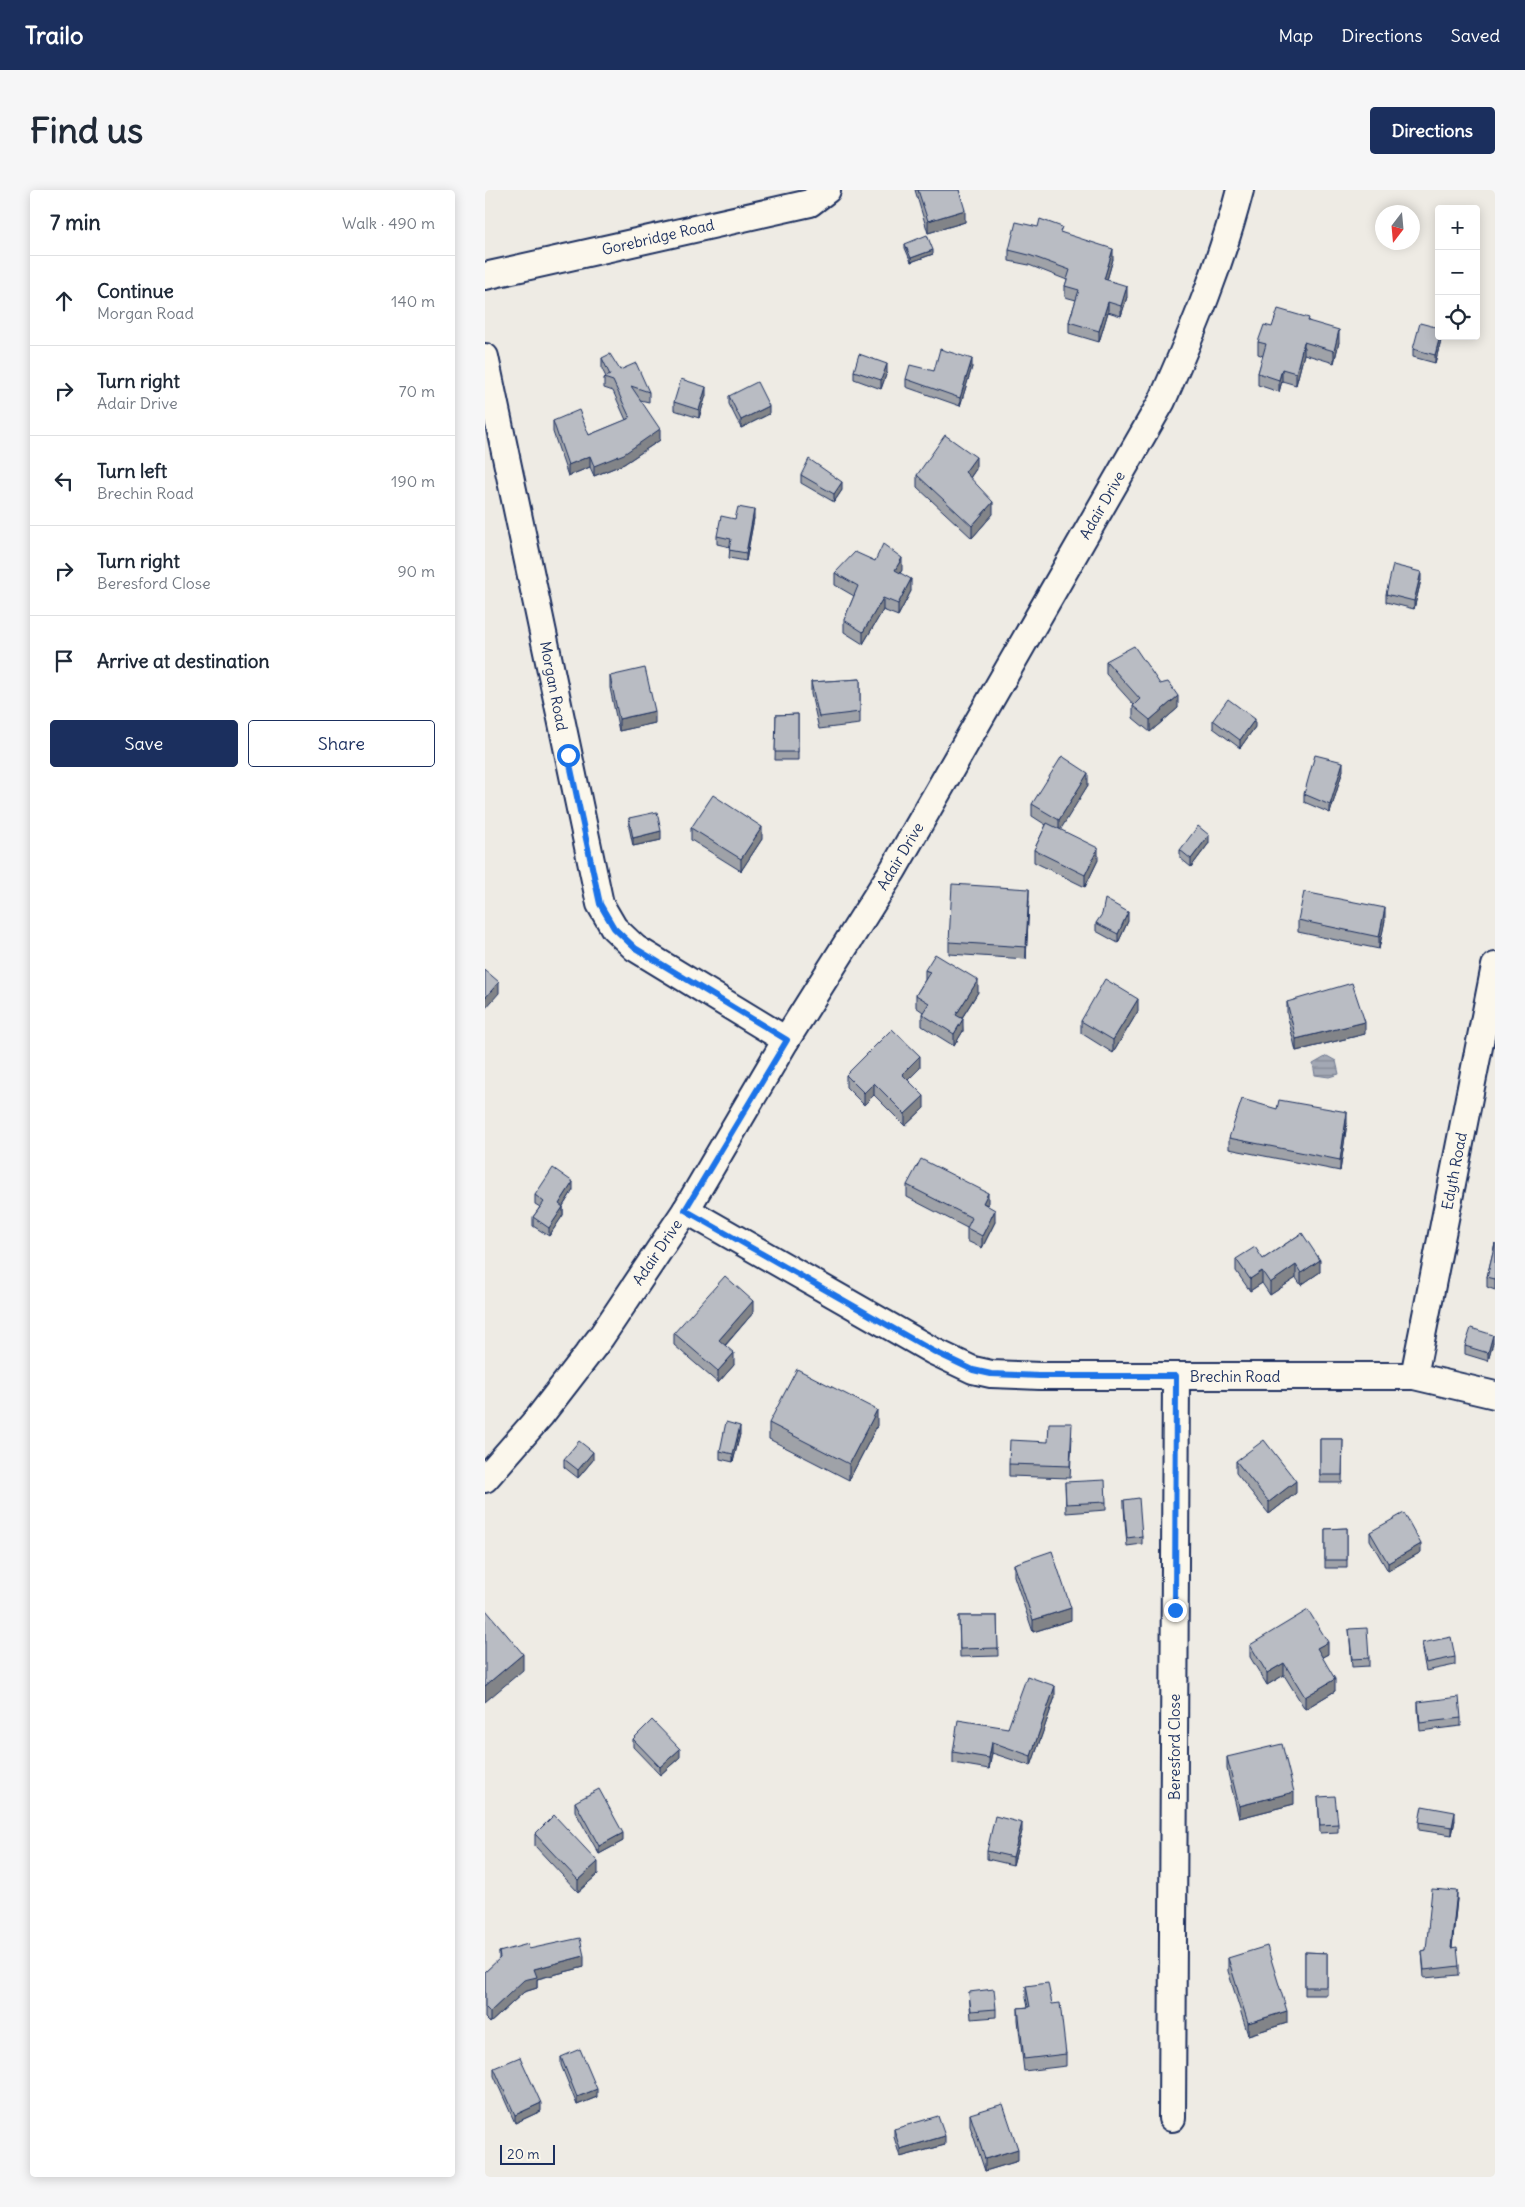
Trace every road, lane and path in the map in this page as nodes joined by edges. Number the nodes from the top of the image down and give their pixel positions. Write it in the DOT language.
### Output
graph roads {
  1 [pos="827,190"];
  2 [pos="1240,190"];
  3 [pos="485,276"];
  4 [pos="485,357"];
  5 [pos="1495,966"];
  6 [pos="787,1040"];
  7 [pos="685,1210"];
  8 [pos="1176,1376"];
  9 [pos="1414,1376"];
  10 [pos="1495,1395"];
  11 [pos="485,1479"];
  12 [pos="1172,2118"];
  1 -- 3 [label="street, Gorebridge Road"];
  2 -- 6 [label="street, Adair Drive"];
  4 -- 6 [label="street, Morgan Road"];
  5 -- 9 [label="street, Edyth Road"];
  6 -- 7 [label="street, Adair Drive"];
  7 -- 8 [label="street, Brechin Road"];
  7 -- 11 [label="street, Adair Drive"];
  8 -- 9 [label="street, Brechin Road"];
  8 -- 12 [label="street, Beresford Close"];
  9 -- 10 [label="street, Brechin Road"];
}
